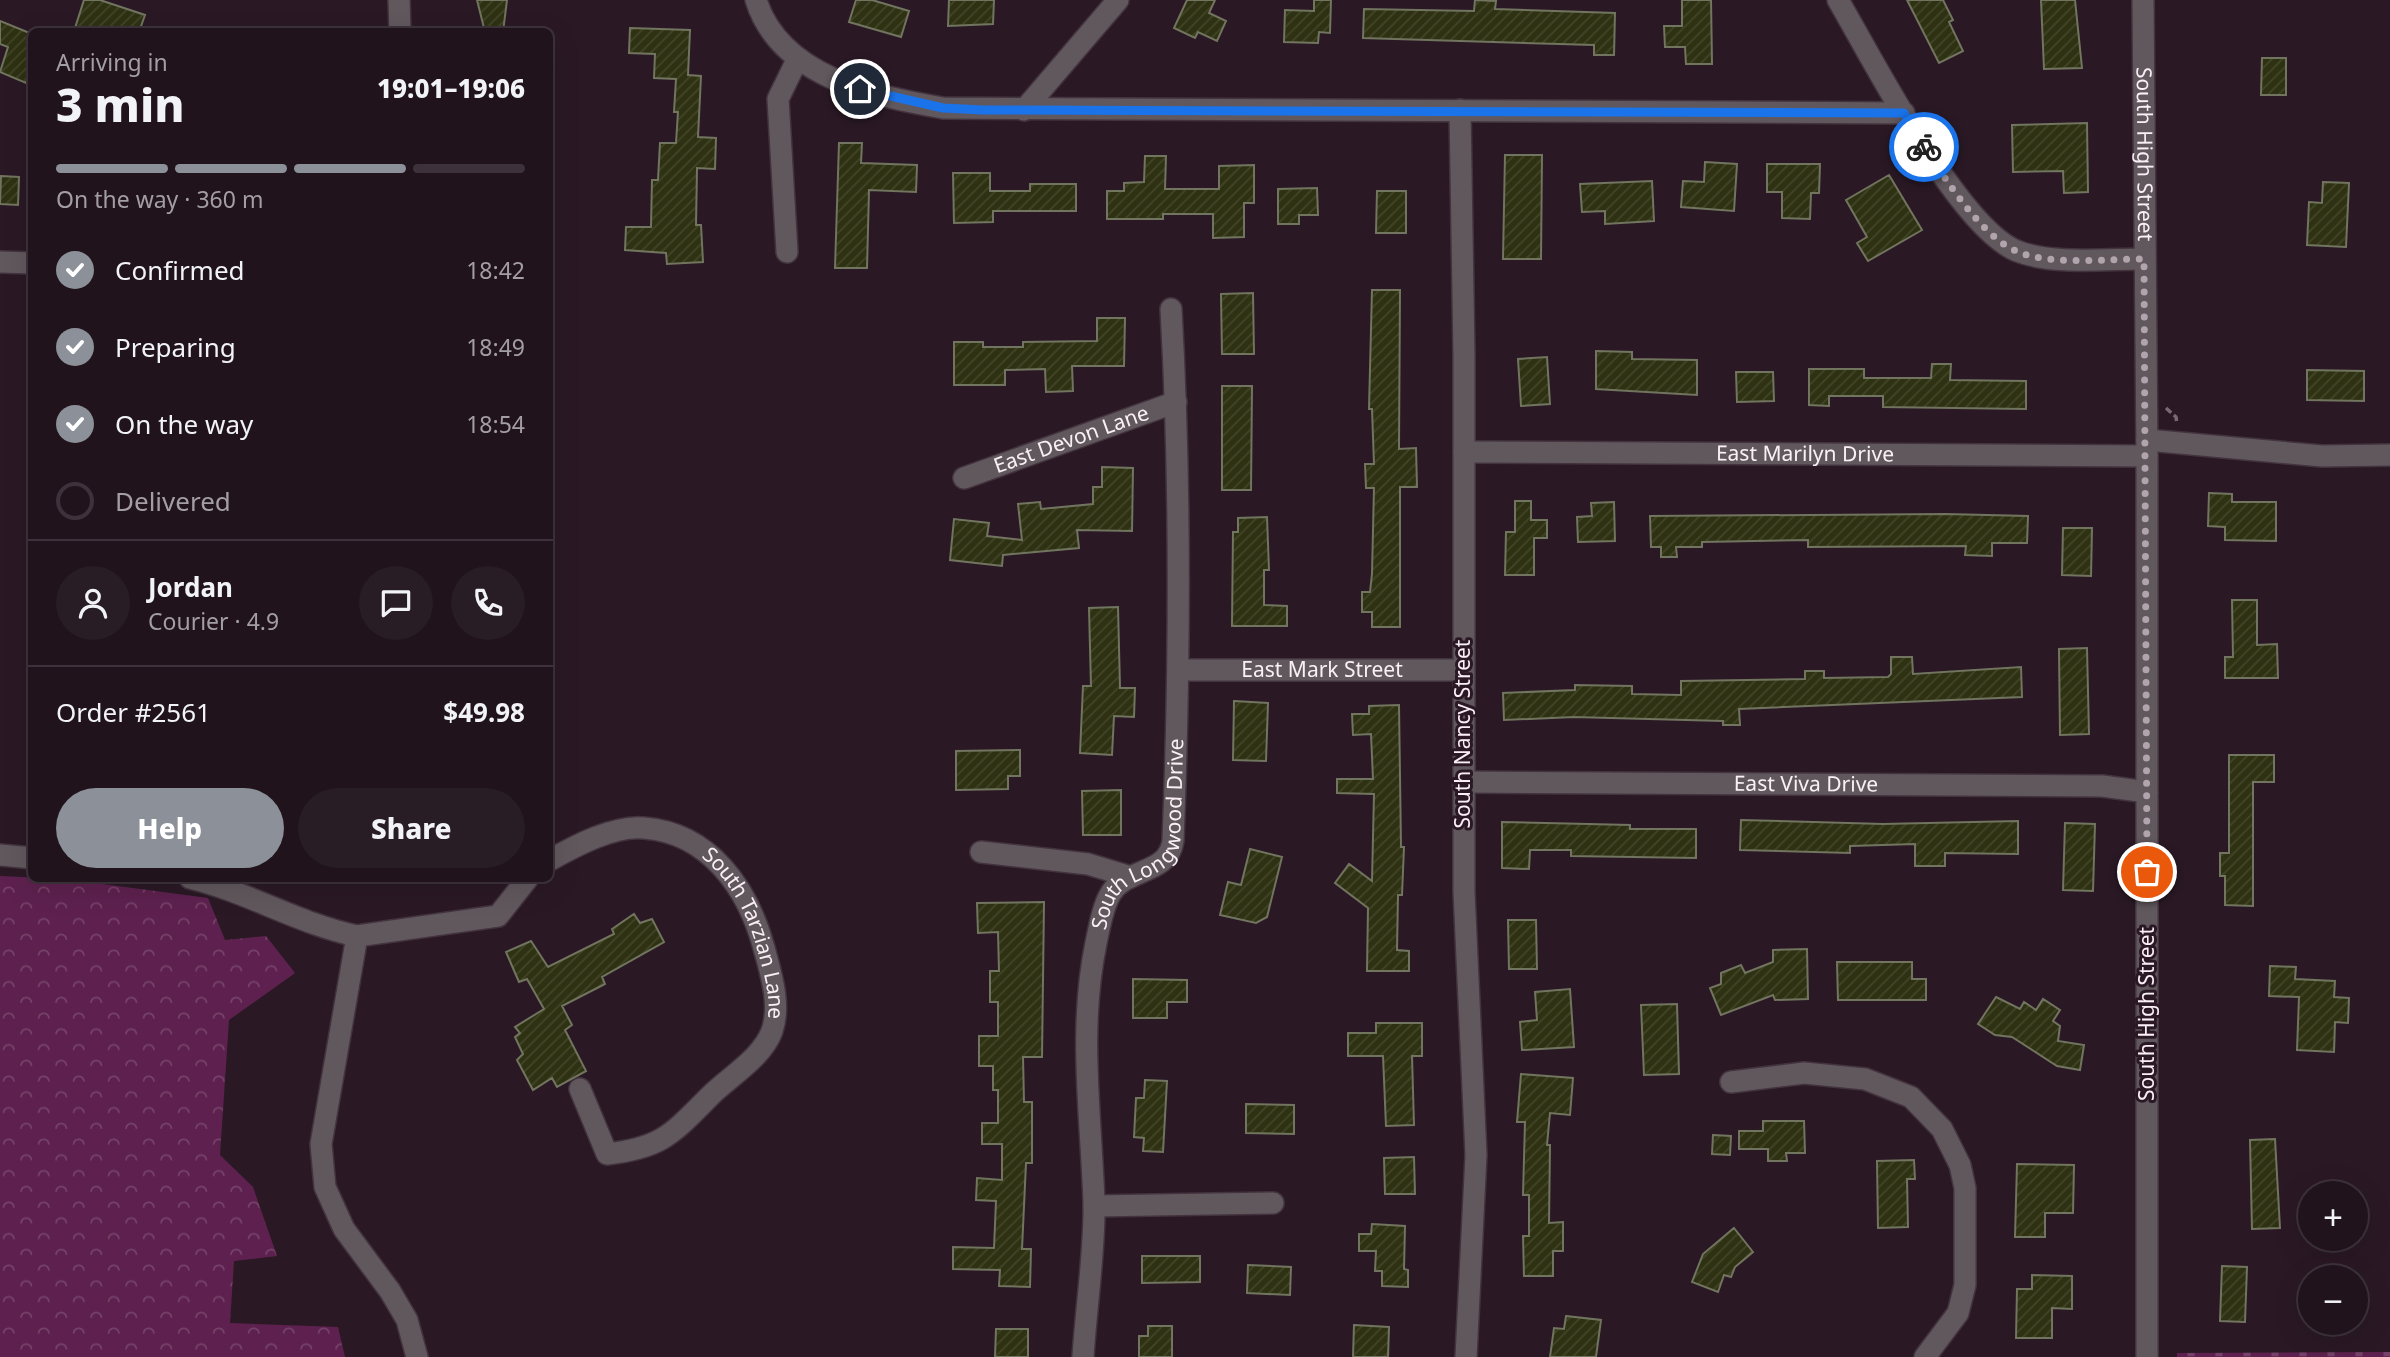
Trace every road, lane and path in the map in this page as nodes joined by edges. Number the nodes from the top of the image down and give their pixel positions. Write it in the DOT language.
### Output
graph roads {
  1 [pos="399,0"];
  2 [pos="756,0"];
  3 [pos="1118,0"];
  4 [pos="1838,0"];
  5 [pos="2143,0"];
  6 [pos="400,28"];
  7 [pos="798,58"];
  8 [pos="1024,110"];
  9 [pos="1460,110"];
  10 [pos="1904,113"];
  11 [pos="787,252"];
  12 [pos="2144,259"];
  13 [pos="0,262"];
  14 [pos="28,263"];
  15 [pos="1171,309"];
  16 [pos="1176,402"];
  17 [pos="2147,448"];
  18 [pos="1464,452"];
  19 [pos="2390,454"];
  20 [pos="964,478"];
  21 [pos="1180,670"];
  22 [pos="1462,670"];
  23 [pos="1463,782"];
  24 [pos="2147,792"];
  25 [pos="981,852"];
  26 [pos="0,855"];
  27 [pos="28,858"];
  28 [pos="553,858"];
  29 [pos="1131,877"];
  30 [pos="206,882"];
  31 [pos="525,882"];
  32 [pos="358,936"];
  33 [pos="1731,1082"];
  34 [pos="580,1088"];
  35 [pos="1273,1203"];
  36 [pos="1094,1206"];
  37 [pos="417,1357"];
  38 [pos="1083,1357"];
  39 [pos="1466,1357"];
  40 [pos="1925,1357"];
  41 [pos="2147,1357"];
  1 -- 6 [label="street"];
  2 -- 7 [label="street"];
  3 -- 8 [label="street"];
  4 -- 10 [label="street"];
  5 -- 12 [label="street, South High Street"];
  7 -- 8 [label="street"];
  7 -- 11 [label="street"];
  8 -- 9 [label="street"];
  9 -- 10 [label="street"];
  9 -- 18 [label="street, South Nancy Street"];
  10 -- 12 [label="street"];
  12 -- 17 [label="street, South High Street"];
  13 -- 14 [label="street"];
  15 -- 16 [label="street, South Longwood Drive"];
  16 -- 20 [label="street, East Devon Lane"];
  16 -- 21 [label="street, South Longwood Drive"];
  17 -- 18 [label="street, East Marilyn Drive"];
  17 -- 19 [label="street, East Marilyn Drive"];
  17 -- 24 [label="street, South High Street"];
  18 -- 22 [label="street, South Nancy Street"];
  21 -- 22 [label="street, East Mark Street"];
  21 -- 29 [label="street, South Longwood Drive"];
  22 -- 23 [label="street, South Nancy Street"];
  23 -- 24 [label="street, East Viva Drive"];
  23 -- 39 [label="street, South Nancy Street"];
  24 -- 41 [label="street, South High Street"];
  25 -- 29 [label="street"];
  26 -- 27 [label="street"];
  28 -- 34 [label="street, South Tarzian Lane"];
  29 -- 36 [label="street, South Longwood Drive"];
  30 -- 32 [label="street"];
  31 -- 32 [label="street"];
  32 -- 37 [label="street"];
  33 -- 40 [label="street"];
  35 -- 36 [label="street"];
  36 -- 38 [label="street, South Longwood Drive"];
}
